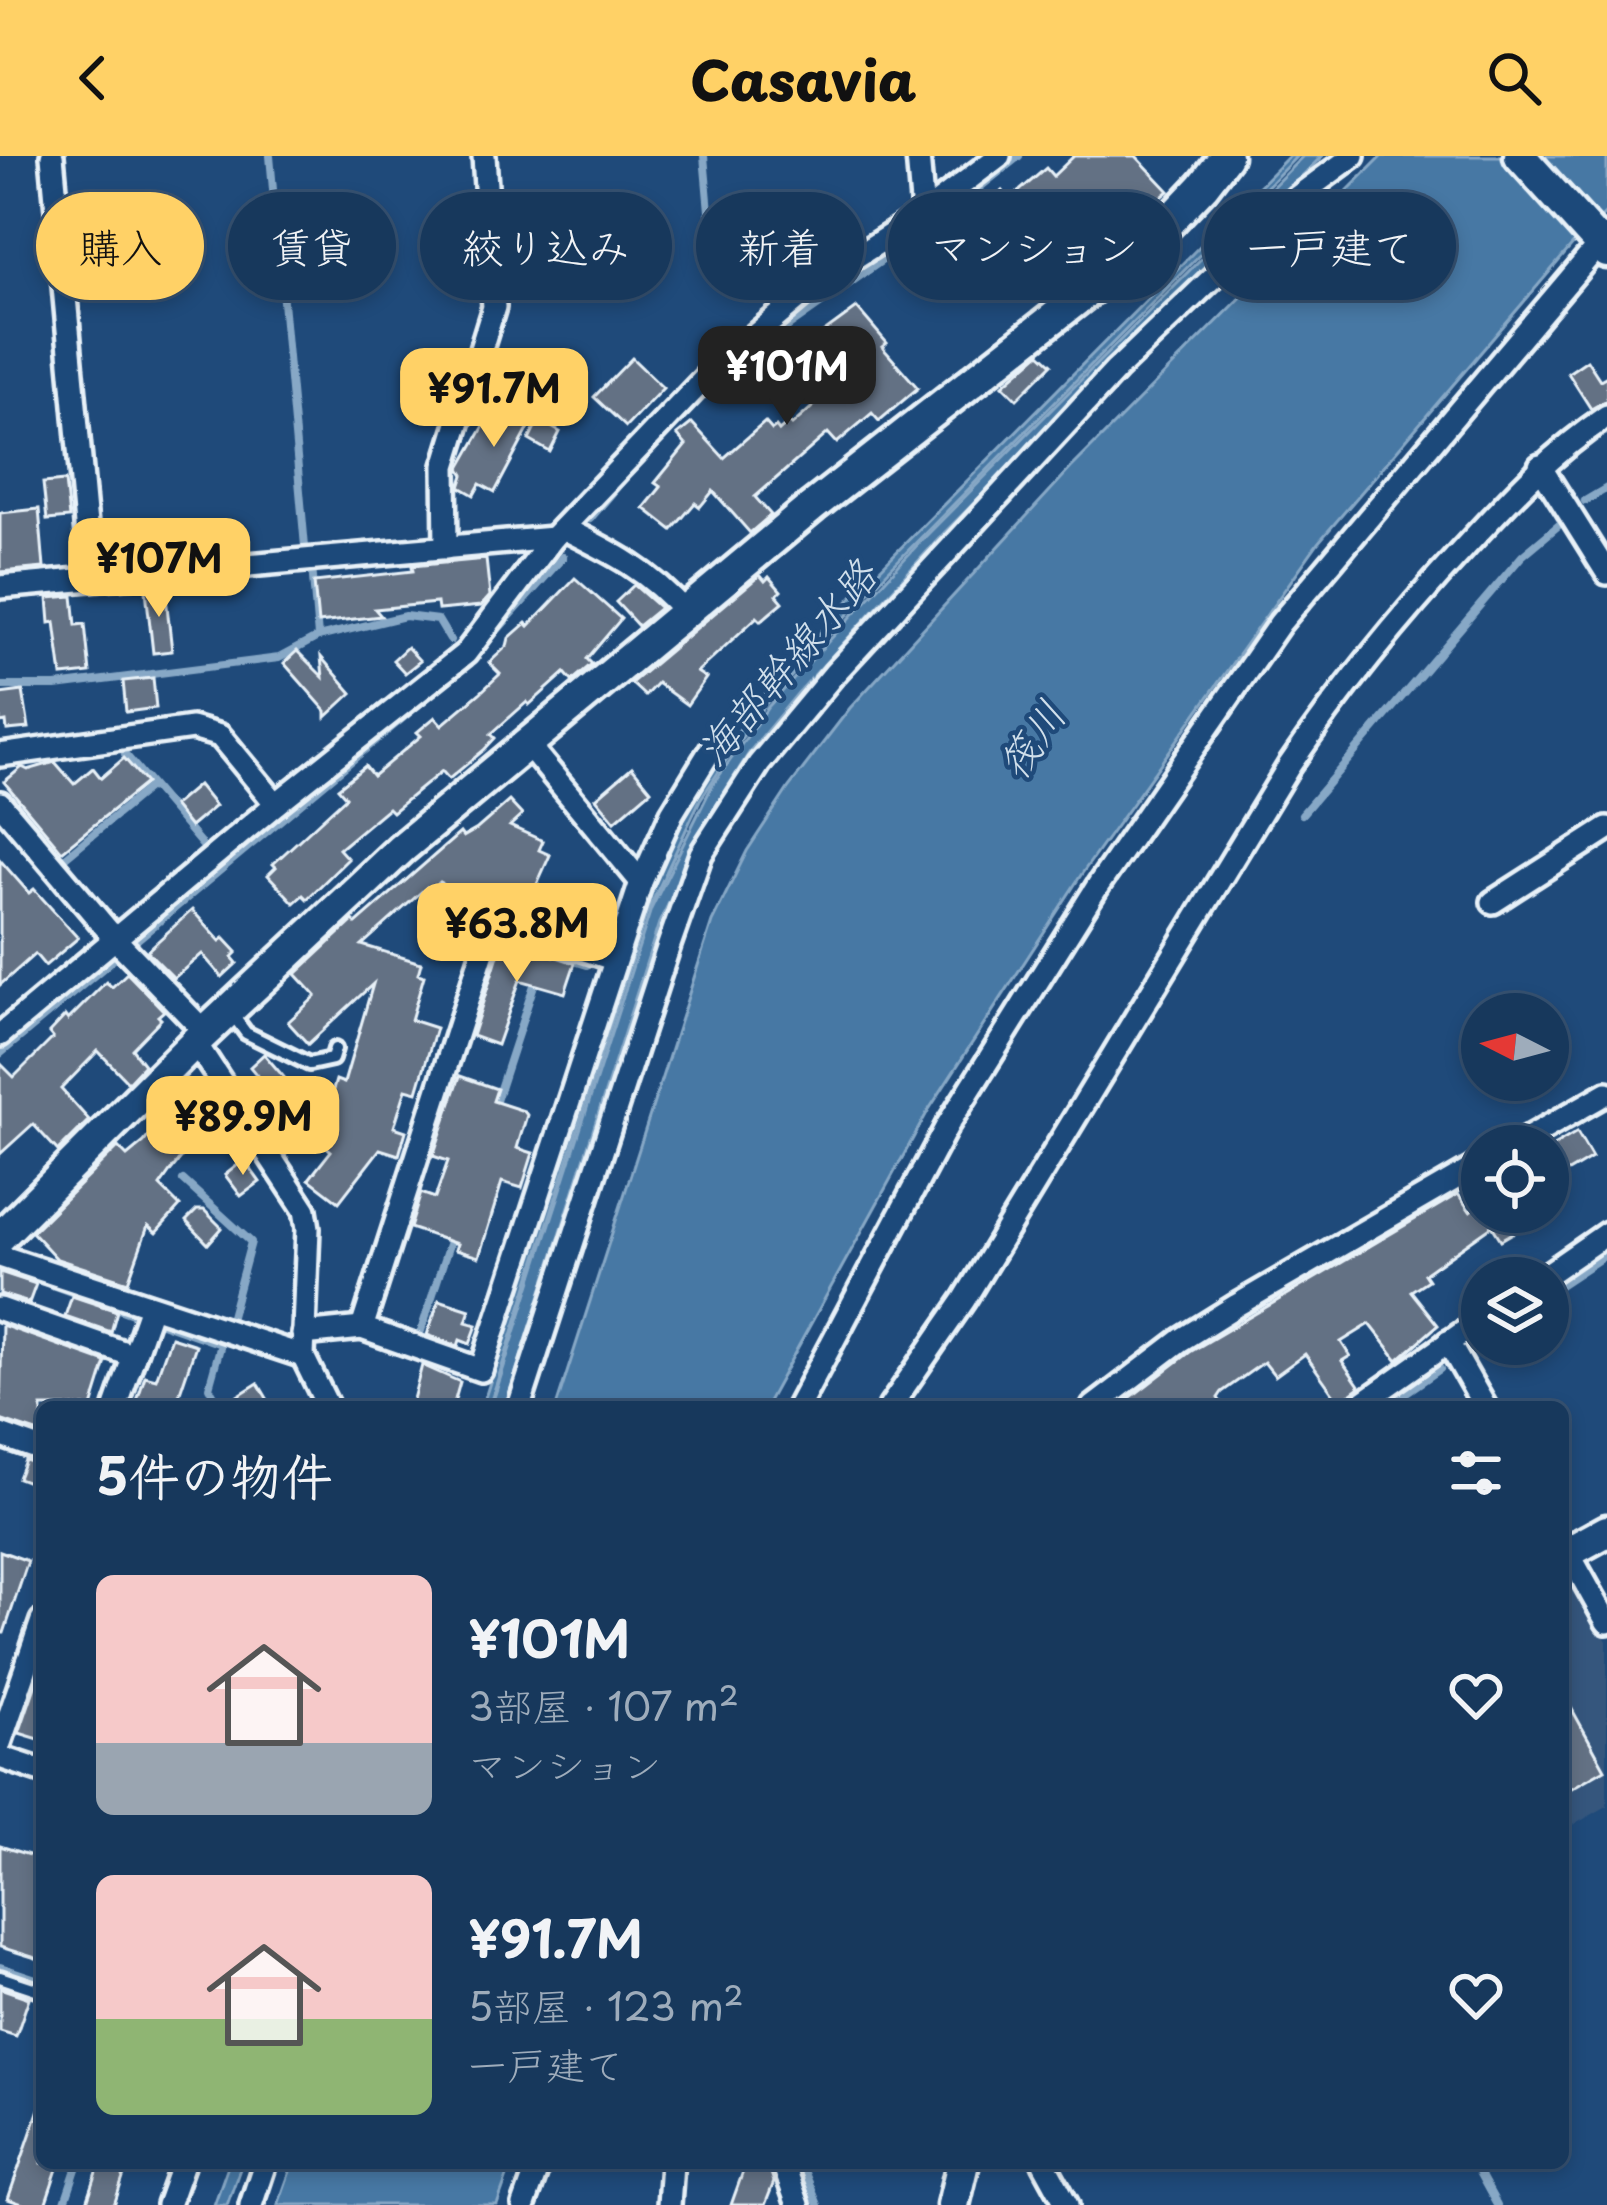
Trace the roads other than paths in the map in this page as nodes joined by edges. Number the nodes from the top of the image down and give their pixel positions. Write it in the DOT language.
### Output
graph roads {
  1 [pos="52,156"];
  2 [pos="484,156"];
  3 [pos="918,156"];
  4 [pos="1000,156"];
  5 [pos="1226,156"];
  6 [pos="1353,156"];
  7 [pos="1520,156"];
  8 [pos="921,192"];
  9 [pos="952,192"];
  10 [pos="888,236"];
  11 [pos="1604,243"];
  12 [pos="1607,416"];
  13 [pos="1540,466"];
  14 [pos="558,533"];
  15 [pos="446,548"];
  16 [pos="1607,573"];
  17 [pos="91,578"];
  18 [pos="0,587"];
  19 [pos="686,613"];
  20 [pos="529,746"];
  21 [pos="713,746"];
  22 [pos="0,755"];
  23 [pos="0,802"];
  24 [pos="276,803"];
  25 [pos="1607,829"];
  26 [pos="641,881"];
  27 [pos="1493,902"];
  28 [pos="122,947"];
  29 [pos="613,959"];
  30 [pos="229,1010"];
  31 [pos="0,1035"];
  32 [pos="200,1037"];
  33 [pos="335,1049"];
  34 [pos="1607,1093"];
  35 [pos="1551,1125"];
  36 [pos="1461,1175"];
  37 [pos="1607,1233"];
  38 [pos="0,1237"];
  39 [pos="0,1256"];
  40 [pos="1569,1259"];
  41 [pos="151,1306"];
  42 [pos="0,1309"];
  43 [pos="362,1328"];
  44 [pos="1461,1333"];
  45 [pos="1448,1342"];
  46 [pos="303,1345"];
  47 [pos="134,1356"];
  48 [pos="118,1401"];
  49 [pos="326,1401"];
  50 [pos="521,1401"];
  51 [pos="801,1401"];
  52 [pos="894,1401"];
  53 [pos="1101,1401"];
  54 [pos="1366,1401"];
  55 [pos="1482,1401"];
  56 [pos="0,1435"];
  57 [pos="36,1448"];
  58 [pos="1607,1531"];
  59 [pos="1569,1548"];
  60 [pos="1569,1557"];
  61 [pos="1607,1622"];
  62 [pos="36,1639"];
  63 [pos="0,1743"];
  64 [pos="0,1757"];
  65 [pos="36,1769"];
  66 [pos="0,1977"];
  67 [pos="36,1989"];
  68 [pos="181,2169"];
  69 [pos="263,2169"];
  70 [pos="537,2169"];
  71 [pos="672,2169"];
  72 [pos="785,2169"];
  73 [pos="962,2169"];
  74 [pos="1047,2169"];
  75 [pos="168,2205"];
  76 [pos="251,2205"];
  77 [pos="524,2205"];
  78 [pos="669,2205"];
  79 [pos="799,2205"];
  80 [pos="953,2205"];
  81 [pos="1067,2205"];
  1 -- 17 [label="street"];
  2 -- 15 [label="street"];
  3 -- 8 [label="street"];
  4 -- 9 [label="street"];
  5 -- 19 [label="street"];
  6 -- 50 [label="street"];
  7 -- 11 [label="street"];
  10 -- 14 [label="street"];
  11 -- 51 [label="street"];
  12 -- 13 [label="street"];
  13 -- 16 [label="street"];
  13 -- 52 [label="street"];
  14 -- 15 [label="street"];
  14 -- 19 [label="street"];
  14 -- 24 [label="street"];
  15 -- 17 [label="street"];
  17 -- 18 [label="street"];
  19 -- 20 [label="street"];
  20 -- 26 [label="street"];
  20 -- 30 [label="street"];
  21 -- 26 [label="street"];
  22 -- 24 [label="street"];
  23 -- 28 [label="street"];
  24 -- 28 [label="street"];
  25 -- 27 [label="street"];
  26 -- 29 [label="street"];
  28 -- 31 [label="street"];
  28 -- 32 [label="street"];
  29 -- 43 [label="street"];
  29 -- 43 [label="street"];
  30 -- 32 [label="street"];
  30 -- 33 [label="lane"];
  32 -- 38 [label="street"];
  32 -- 46 [label="street"];
  34 -- 35 [label="street"];
  36 -- 53 [label="street"];
  37 -- 40 [label="street"];
  39 -- 41 [label="street"];
  41 -- 46 [label="street"];
  41 -- 47 [label="street"];
  42 -- 47 [label="street"];
  43 -- 46 [label="street"];
  44 -- 45 [label="street"];
  45 -- 54 [label="street"];
  45 -- 55 [label="street"];
  46 -- 49 [label="street"];
  47 -- 48 [label="street"];
  56 -- 57 [label="street"];
  58 -- 59 [label="street"];
  60 -- 61 [label="street"];
  62 -- 63 [label="street"];
  64 -- 65 [label="street"];
  66 -- 67 [label="lane"];
  68 -- 75 [label="street"];
  69 -- 76 [label="street"];
  70 -- 77 [label="street"];
  71 -- 78 [label="street"];
  72 -- 79 [label="street"];
  73 -- 80 [label="street"];
  74 -- 81 [label="street"];
}
